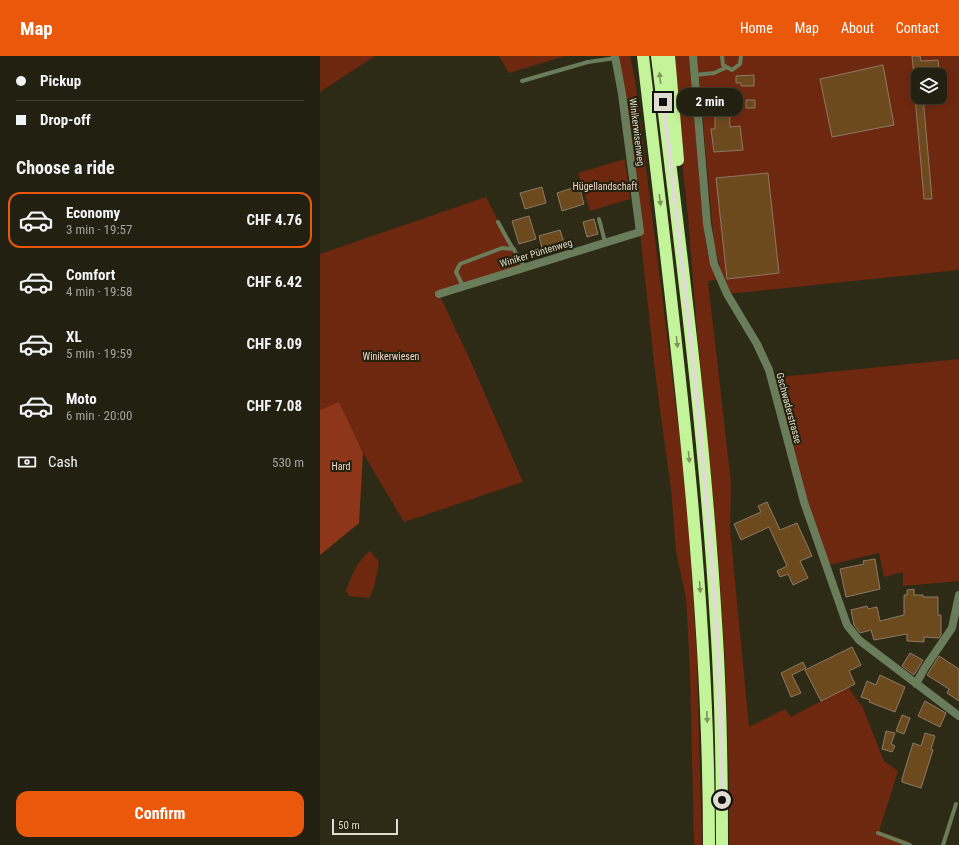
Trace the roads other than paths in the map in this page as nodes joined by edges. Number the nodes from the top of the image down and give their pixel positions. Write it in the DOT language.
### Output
graph roads {
  1 [pos="636,56"];
  2 [pos="643,56"];
  3 [pos="657,56"];
  4 [pos="669,56"];
  5 [pos="693,56"];
  6 [pos="722,56"];
  7 [pos="741,56"];
  8 [pos="615,57"];
  9 [pos="725,68"];
  10 [pos="695,75"];
  11 [pos="522,81"];
  12 [pos="653,145"];
  13 [pos="675,200"];
  14 [pos="599,219"];
  15 [pos="498,222"];
  16 [pos="640,232"];
  17 [pos="605,242"];
  18 [pos="514,249"];
  19 [pos="524,266"];
  20 [pos="463,286"];
  21 [pos="439,294"];
  22 [pos="959,595"];
  23 [pos="916,684"];
  24 [pos="959,716"];
  25 [pos="956,804"];
  26 [pos="878,833"];
  27 [pos="709,845"];
  28 [pos="722,845"];
  29 [pos="910,845"];
  30 [pos="943,845"];
  1 -- 12 [label="highway"];
  2 -- 12 [label="highway"];
  13 -- 3 [label="highway, one-way"];
  4 -- 13 [label="highway"];
  5 -- 10 [label="street, Gschwaderstrasse"];
  6 -- 9 [label="lane"];
  7 -- 9 [label="lane"];
  8 -- 11 [label="lane"];
  8 -- 16 [label="street, Winikerwisenweg"];
  9 -- 10 [label="lane"];
  10 -- 23 [label="street, Gschwaderstrasse"];
  12 -- 27 [label="highway, one-way"];
  13 -- 28 [label="highway"];
  14 -- 17 [label="lane"];
  15 -- 18 [label="lane"];
  16 -- 17 [label="street, Winiker Püntenweg"];
  17 -- 19 [label="street, Winiker Püntenweg"];
  18 -- 19 [label="lane"];
  18 -- 20 [label="lane"];
  19 -- 20 [label="street, Winiker Püntenweg"];
  20 -- 21 [label="street, Winiker Püntenweg"];
  22 -- 23 [label="street"];
  23 -- 24 [label="street, Gschwaderstrasse"];
  25 -- 30 [label="lane"];
  26 -- 29 [label="lane"];
}
